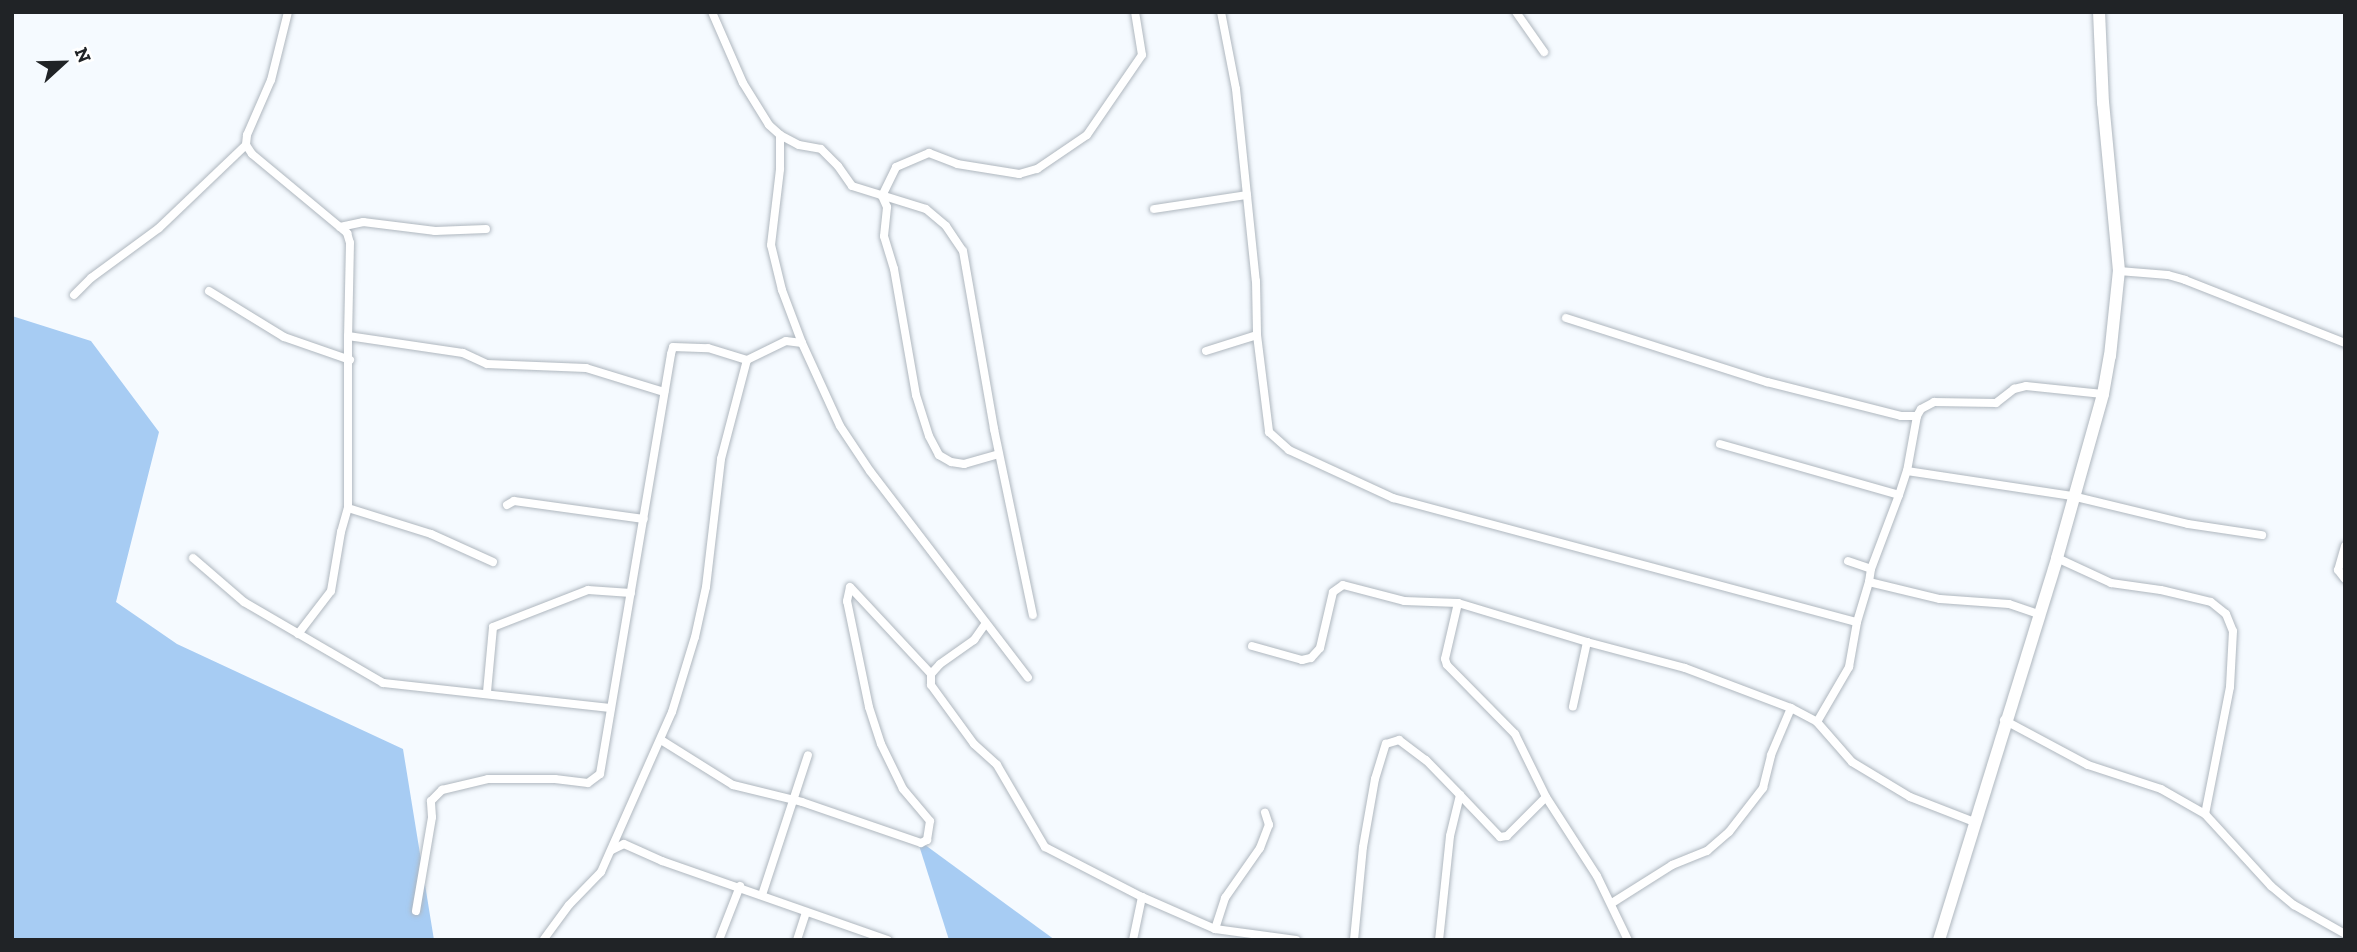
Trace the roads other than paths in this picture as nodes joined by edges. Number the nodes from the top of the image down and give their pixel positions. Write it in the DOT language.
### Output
graph roads {
  1 [pos="288,12"];
  2 [pos="712,12"];
  3 [pos="1135,12"];
  4 [pos="1221,12"];
  5 [pos="1517,12"];
  6 [pos="2099,12"];
  7 [pos="1544,52"];
  8 [pos="780,135"];
  9 [pos="246,145"];
  10 [pos="1247,195"];
  11 [pos="882,196"];
  12 [pos="1154,209"];
  13 [pos="340,227"];
  14 [pos="486,229"];
  15 [pos="2119,271"];
  16 [pos="208,291"];
  17 [pos="74,295"];
  18 [pos="1566,318"];
  19 [pos="1257,335"];
  20 [pos="348,336"];
  21 [pos="802,342"];
  22 [pos="2345,343"];
  23 [pos="1206,351"];
  24 [pos="350,360"];
  25 [pos="747,360"];
  26 [pos="664,392"];
  27 [pos="2103,394"];
  28 [pos="1917,416"];
  29 [pos="1720,444"];
  30 [pos="999,454"];
  31 [pos="1906,471"];
  32 [pos="1899,495"];
  33 [pos="2072,496"];
  34 [pos="507,505"];
  35 [pos="348,508"];
  36 [pos="644,519"];
  37 [pos="2262,535"];
  38 [pos="2345,546"];
  39 [pos="193,558"];
  40 [pos="2057,558"];
  41 [pos="1848,561"];
  42 [pos="493,562"];
  43 [pos="1871,569"];
  44 [pos="2345,579"];
  45 [pos="1869,582"];
  46 [pos="631,593"];
  47 [pos="1458,603"];
  48 [pos="2038,614"];
  49 [pos="1033,615"];
  50 [pos="1857,622"];
  51 [pos="985,624"];
  52 [pos="298,634"];
  53 [pos="1587,642"];
  54 [pos="1252,646"];
  55 [pos="930,674"];
  56 [pos="1028,678"];
  57 [pos="488,692"];
  58 [pos="1573,706"];
  59 [pos="611,708"];
  60 [pos="1791,708"];
  61 [pos="2004,720"];
  62 [pos="1817,722"];
  63 [pos="661,740"];
  64 [pos="808,755"];
  65 [pos="1460,795"];
  66 [pos="1546,797"];
  67 [pos="795,800"];
  68 [pos="1265,813"];
  69 [pos="2205,814"];
  70 [pos="1974,822"];
  71 [pos="612,850"];
  72 [pos="740,886"];
  73 [pos="762,895"];
  74 [pos="1142,897"];
  75 [pos="1612,903"];
  76 [pos="416,911"];
  77 [pos="806,912"];
  78 [pos="1215,929"];
  79 [pos="2345,934"];
  80 [pos="544,939"];
  81 [pos="719,940"];
  82 [pos="797,940"];
  83 [pos="888,940"];
  84 [pos="1133,940"];
  85 [pos="1296,940"];
  86 [pos="1354,940"];
  87 [pos="1439,940"];
  88 [pos="1628,940"];
  89 [pos="1939,940"];
  1 -- 9 [label="street"];
  2 -- 8 [label="street"];
  3 -- 11 [label="street"];
  4 -- 10 [label="street"];
  5 -- 7 [label="street"];
  6 -- 15 [label="street"];
  8 -- 11 [label="street"];
  8 -- 21 [label="street"];
  9 -- 13 [label="street"];
  9 -- 17 [label="street"];
  10 -- 12 [label="street"];
  10 -- 19 [label="street"];
  11 -- 30 [label="street"];
  11 -- 30 [label="street"];
  13 -- 14 [label="street"];
  13 -- 20 [label="street"];
  15 -- 22 [label="street"];
  15 -- 27 [label="street"];
  16 -- 24 [label="street"];
  18 -- 28 [label="street"];
  19 -- 23 [label="street"];
  19 -- 50 [label="street"];
  20 -- 24 [label="street"];
  20 -- 26 [label="street"];
  21 -- 25 [label="street"];
  21 -- 51 [label="street"];
  24 -- 35 [label="street"];
  25 -- 26 [label="street"];
  25 -- 63 [label="street"];
  26 -- 36 [label="street"];
  27 -- 28 [label="street"];
  27 -- 33 [label="street"];
  28 -- 31 [label="street"];
  29 -- 32 [label="street"];
  30 -- 49 [label="street"];
  31 -- 32 [label="street"];
  31 -- 33 [label="street"];
  32 -- 43 [label="street"];
  33 -- 37 [label="street"];
  33 -- 40 [label="street"];
  34 -- 36 [label="street"];
  35 -- 42 [label="street"];
  35 -- 52 [label="street"];
  36 -- 46 [label="street"];
  38 -- 44 [label="street"];
  39 -- 52 [label="street"];
  40 -- 48 [label="street"];
  40 -- 69 [label="street"];
  41 -- 43 [label="street"];
  43 -- 45 [label="street"];
  45 -- 48 [label="street"];
  45 -- 50 [label="street"];
  46 -- 57 [label="street"];
  46 -- 59 [label="street"];
  47 -- 53 [label="street"];
  47 -- 54 [label="street"];
  47 -- 66 [label="street"];
  48 -- 61 [label="street"];
  50 -- 62 [label="street"];
  51 -- 55 [label="street"];
  51 -- 56 [label="street"];
  52 -- 57 [label="street"];
  53 -- 58 [label="street"];
  53 -- 60 [label="street"];
  55 -- 67 [label="street"];
  55 -- 74 [label="street"];
  57 -- 59 [label="street"];
  59 -- 76 [label="street"];
  60 -- 62 [label="street"];
  60 -- 75 [label="street"];
  61 -- 69 [label="street"];
  61 -- 70 [label="street"];
  62 -- 70 [label="street"];
  63 -- 67 [label="street"];
  63 -- 71 [label="street"];
  64 -- 67 [label="street"];
  65 -- 66 [label="street"];
  65 -- 86 [label="street"];
  65 -- 87 [label="street"];
  66 -- 75 [label="street"];
  67 -- 73 [label="street"];
  68 -- 78 [label="street"];
  69 -- 79 [label="street"];
  70 -- 89 [label="street"];
  71 -- 72 [label="street"];
  71 -- 80 [label="street"];
  72 -- 73 [label="street"];
  72 -- 81 [label="street"];
  73 -- 77 [label="street"];
  74 -- 78 [label="street"];
  74 -- 84 [label="street"];
  75 -- 88 [label="street"];
  77 -- 82 [label="street"];
  77 -- 83 [label="street"];
  78 -- 85 [label="street"];
}
